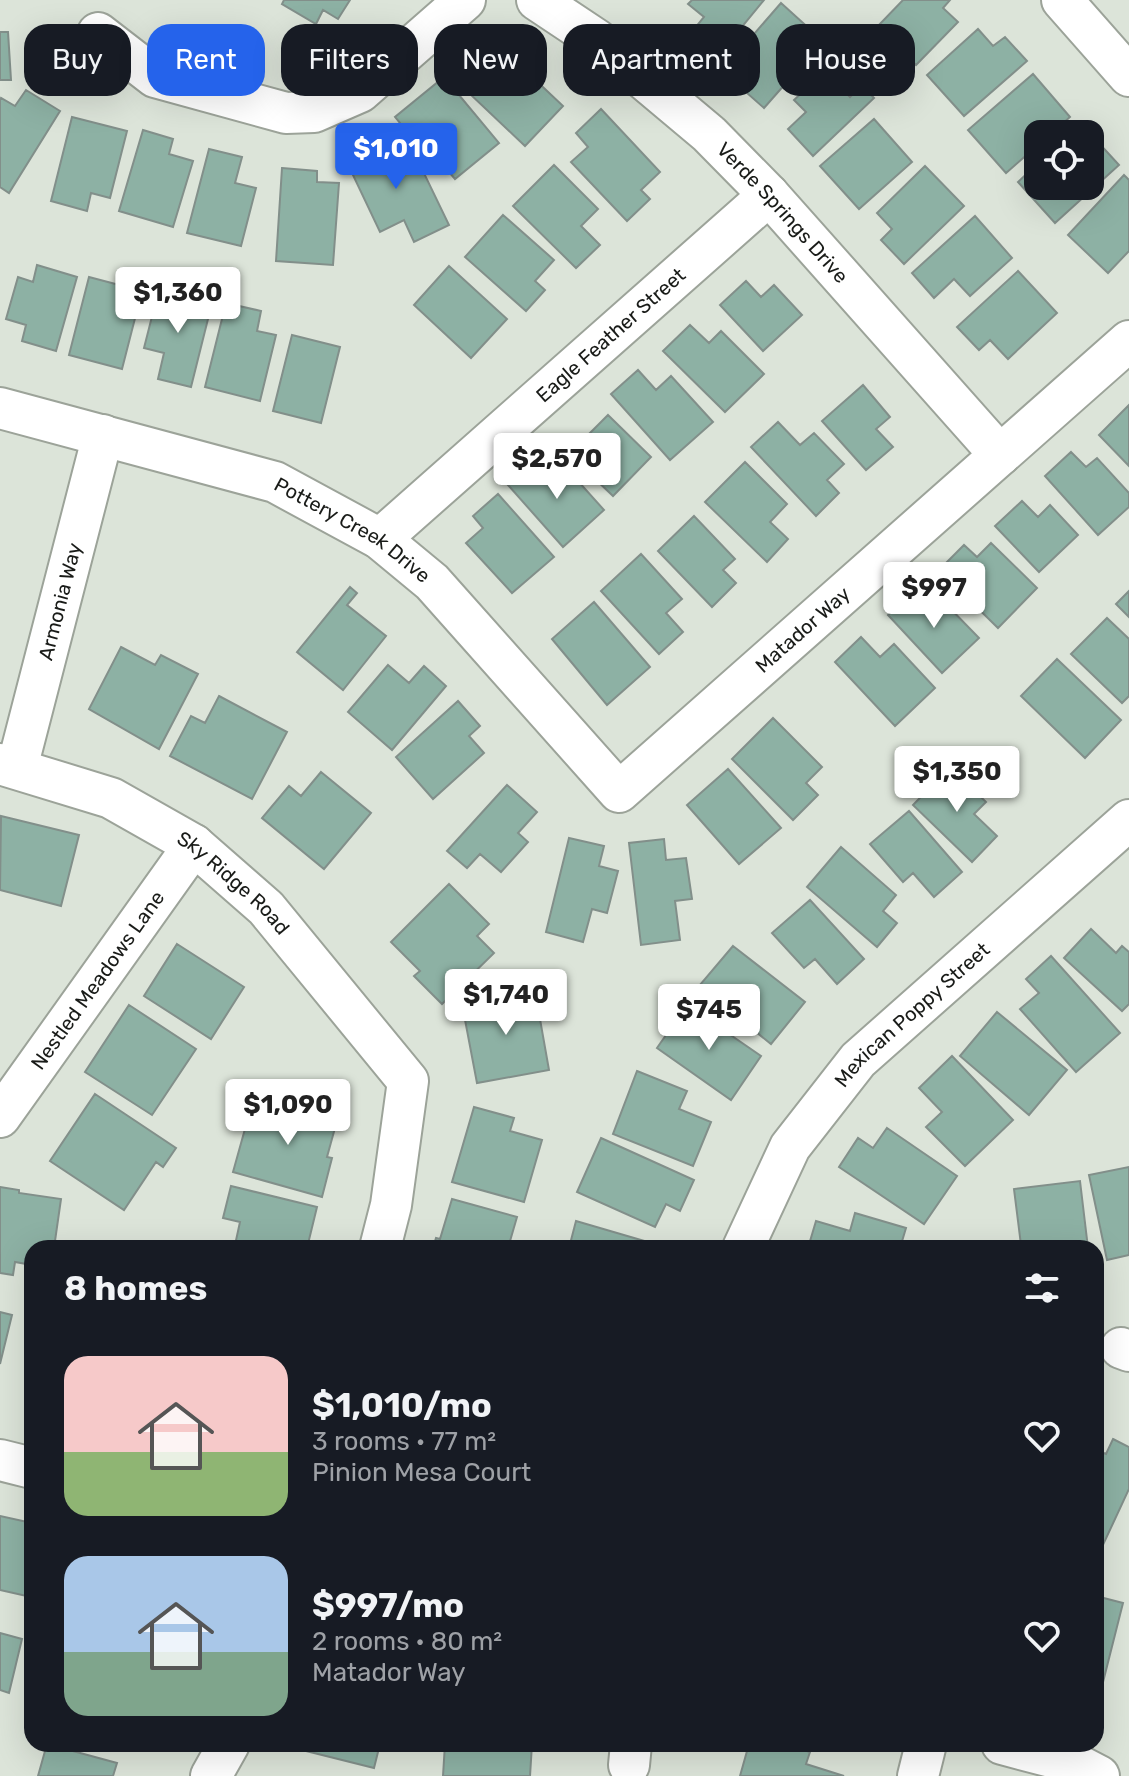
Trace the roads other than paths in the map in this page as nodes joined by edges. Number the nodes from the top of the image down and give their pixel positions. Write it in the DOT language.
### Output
graph roads {
  1 [pos="465,0"];
  2 [pos="537,0"];
  3 [pos="1062,0"];
  4 [pos="131,58"];
  5 [pos="1129,76"];
  6 [pos="769,195"];
  7 [pos="1129,341"];
  8 [pos="0,408"];
  9 [pos="103,435"];
  10 [pos="1000,455"];
  11 [pos="380,539"];
  12 [pos="8,766"];
  13 [pos="619,792"];
  14 [pos="1129,820"];
  15 [pos="194,845"];
  16 [pos="1,1117"];
  17 [pos="382,1240"];
  18 [pos="747,1240"];
  19 [pos="0,1460"];
  20 [pos="24,1466"];
  21 [pos="224,1752"];
  22 [pos="924,1752"];
  23 [pos="1032,1752"];
  24 [pos="211,1776"];
  25 [pos="918,1776"];
  26 [pos="1099,1776"];
  1 -- 4 [label="street"];
  2 -- 6 [label="street, Verde Springs Drive"];
  3 -- 5 [label="street"];
  6 -- 10 [label="street, Verde Springs Drive"];
  6 -- 11 [label="street, Eagle Feather Street"];
  7 -- 10 [label="street, Matador Way"];
  8 -- 9 [label="street, Pottery Creek Drive"];
  9 -- 11 [label="street, Pottery Creek Drive"];
  9 -- 12 [label="street, Armonia Way"];
  10 -- 13 [label="street, Matador Way"];
  11 -- 13 [label="street, Pottery Creek Drive"];
  12 -- 15 [label="street, Sky Ridge Road"];
  14 -- 18 [label="street, Mexican Poppy Street"];
  15 -- 16 [label="street, Nestled Meadows Lane"];
  15 -- 17 [label="street, Sky Ridge Road"];
  19 -- 20 [label="street"];
  21 -- 24 [label="street"];
  22 -- 25 [label="street"];
  23 -- 26 [label="street"];
}
